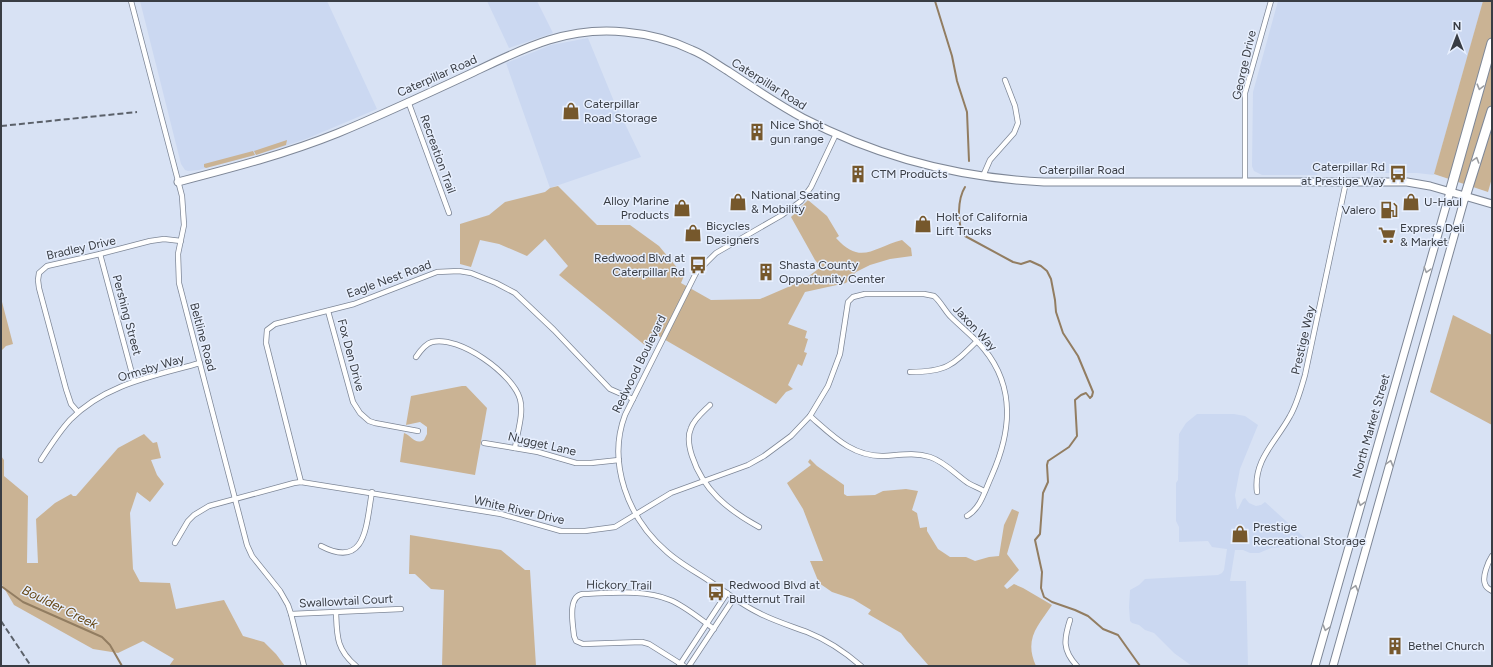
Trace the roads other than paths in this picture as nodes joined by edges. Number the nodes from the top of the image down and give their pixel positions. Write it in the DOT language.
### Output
graph roads {
  1 [pos="131,1"];
  2 [pos="1271,1"];
  3 [pos="1492,43"];
  4 [pos="1005,80"];
  5 [pos="408,101"];
  6 [pos="1492,111"];
  7 [pos="836,134"];
  8 [pos="983,176"];
  9 [pos="178,182"];
  10 [pos="1245,182"];
  11 [pos="1346,182"];
  12 [pos="1450,192"];
  13 [pos="1465,197"];
  14 [pos="1492,204"];
  15 [pos="449,213"];
  16 [pos="181,241"];
  17 [pos="100,254"];
  18 [pos="853,297"];
  19 [pos="328,311"];
  20 [pos="977,340"];
  21 [pos="416,357"];
  22 [pos="200,363"];
  23 [pos="910,372"];
  24 [pos="134,381"];
  25 [pos="632,399"];
  26 [pos="710,405"];
  27 [pos="78,412"];
  28 [pos="810,416"];
  29 [pos="418,431"];
  30 [pos="484,442"];
  31 [pos="515,448"];
  32 [pos="41,460"];
  33 [pos="619,460"];
  34 [pos="703,481"];
  35 [pos="301,482"];
  36 [pos="984,491"];
  37 [pos="372,492"];
  38 [pos="1257,492"];
  39 [pos="234,498"];
  40 [pos="636,515"];
  41 [pos="967,516"];
  42 [pos="759,527"];
  43 [pos="175,543"];
  44 [pos="321,546"];
  45 [pos="1492,556"];
  46 [pos="1492,591"];
  47 [pos="727,593"];
  48 [pos="734,598"];
  49 [pos="401,609"];
  50 [pos="336,612"];
  51 [pos="292,614"];
  52 [pos="1070,620"];
  53 [pos="707,624"];
  54 [pos="714,628"];
  55 [pos="681,665"];
  56 [pos="304,666"];
  57 [pos="356,666"];
  58 [pos="689,666"];
  59 [pos="860,666"];
  60 [pos="1077,666"];
  61 [pos="1315,666"];
  62 [pos="1333,666"];
  1 -- 9 [label="street, Beltline Road"];
  2 -- 10 [label="street, George Drive"];
  3 -- 12 [label="highway, one-way"];
  4 -- 8 [label="street"];
  5 -- 7 [label="street, Caterpillar Road"];
  5 -- 9 [label="street, Caterpillar Road"];
  5 -- 15 [label="street, Recreation Trail"];
  13 -- 6 [label="highway, one-way"];
  7 -- 8 [label="street, Caterpillar Road"];
  7 -- 25 [label="street, Redwood Boulevard"];
  8 -- 10 [label="street, Caterpillar Road"];
  9 -- 16 [label="street, Beltline Road"];
  10 -- 11 [label="street, Caterpillar Road"];
  11 -- 12 [label="street, Caterpillar Road"];
  11 -- 38 [label="street, Prestige Way"];
  12 -- 13 [label="street, Caterpillar Road"];
  12 -- 61 [label="street, North Market Street, one-way"];
  13 -- 14 [label="street, Caterpillar Road"];
  62 -- 13 [label="street, one-way"];
  16 -- 17 [label="street, Bradley Drive"];
  16 -- 22 [label="street, Beltline Road"];
  17 -- 24 [label="street, Pershing Street"];
  17 -- 27 [label="street, Bradley Drive"];
  18 -- 20 [label="street, Jaxon Way"];
  18 -- 28 [label="street, White River Drive"];
  19 -- 25 [label="street, Eagle Nest Road"];
  19 -- 29 [label="street, Fox Den Drive"];
  19 -- 35 [label="street, Eagle Nest Road"];
  20 -- 23 [label="street"];
  20 -- 36 [label="street, Jaxon Way"];
  21 -- 31 [label="street"];
  22 -- 24 [label="street, Ormsby Way"];
  22 -- 39 [label="street, Beltline Road"];
  24 -- 27 [label="street, Ormsby Way"];
  25 -- 33 [label="street, Redwood Boulevard"];
  26 -- 34 [label="street"];
  27 -- 32 [label="street, Ormsby Way"];
  28 -- 34 [label="street, White River Drive"];
  28 -- 36 [label="street"];
  30 -- 31 [label="street, Nugget Lane"];
  31 -- 33 [label="street, Nugget Lane"];
  33 -- 40 [label="street, Redwood Boulevard"];
  34 -- 40 [label="street, White River Drive"];
  34 -- 42 [label="street"];
  35 -- 37 [label="street, White River Drive"];
  35 -- 39 [label="street, White River Drive"];
  36 -- 41 [label="street, Jaxon Way"];
  37 -- 40 [label="street, White River Drive"];
  37 -- 44 [label="street"];
  39 -- 43 [label="street, White River Drive"];
  39 -- 51 [label="street, Beltline Road"];
  40 -- 47 [label="street, Redwood Boulevard"];
  45 -- 46 [label="street"];
  47 -- 48 [label="street, Redwood Boulevard"];
  47 -- 53 [label="street"];
  48 -- 54 [label="street"];
  48 -- 59 [label="street, Redwood Boulevard"];
  49 -- 50 [label="street, Swallowtail Court"];
  50 -- 51 [label="street, Swallowtail Court"];
  50 -- 57 [label="street"];
  51 -- 56 [label="street, Beltline Road"];
  52 -- 60 [label="street"];
  53 -- 54 [label="street, Hickory Trail"];
  53 -- 55 [label="street"];
  53 -- 55 [label="street, Hickory Trail"];
  54 -- 58 [label="street"];
}
